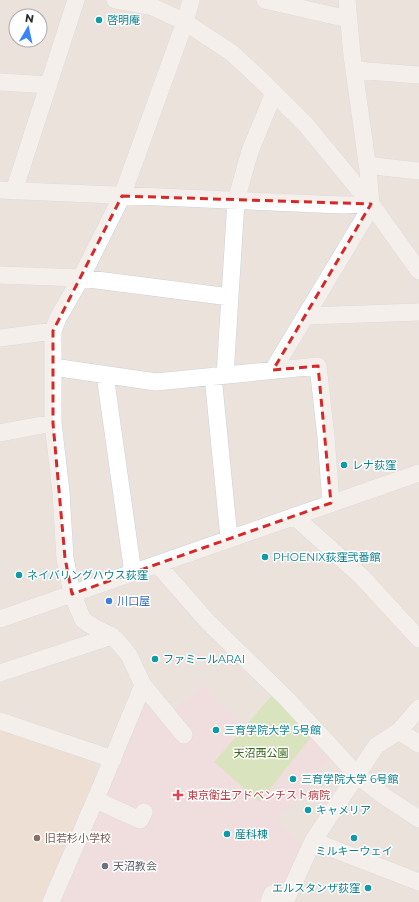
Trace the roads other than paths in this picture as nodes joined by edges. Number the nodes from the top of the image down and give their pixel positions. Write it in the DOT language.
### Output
graph roads {
  1 [pos="76,0"];
  2 [pos="115,0"];
  3 [pos="191,0"];
  4 [pos="265,0"];
  5 [pos="347,0"];
  6 [pos="348,19"];
  7 [pos="186,22"];
  8 [pos="355,70"];
  9 [pos="419,75"];
  10 [pos="0,82"];
  11 [pos="49,85"];
  12 [pos="274,93"];
  13 [pos="368,170"];
  14 [pos="419,171"];
  15 [pos="7,191"];
  16 [pos="122,196"];
  17 [pos="236,200"];
  18 [pos="371,204"];
  19 [pos="419,271"];
  20 [pos="0,275"];
  21 [pos="81,278"];
  22 [pos="230,297"];
  23 [pos="419,312"];
  24 [pos="306,316"];
  25 [pos="53,331"];
  26 [pos="0,338"];
  27 [pos="54,367"];
  28 [pos="273,370"];
  29 [pos="105,374"];
  30 [pos="219,376"];
  31 [pos="53,423"];
  32 [pos="0,433"];
  33 [pos="419,473"];
  34 [pos="331,503"];
  35 [pos="294,516"];
  36 [pos="229,538"];
  37 [pos="158,565"];
  38 [pos="133,573"];
  39 [pos="72,594"];
  40 [pos="0,619"];
  41 [pos="112,636"];
  42 [pos="419,638"];
  43 [pos="0,673"];
  44 [pos="143,684"];
  45 [pos="419,708"];
  46 [pos="0,721"];
  47 [pos="399,731"];
  48 [pos="184,735"];
  49 [pos="419,744"];
  50 [pos="113,759"];
  51 [pos="357,775"];
  52 [pos="96,800"];
  53 [pos="144,812"];
  54 [pos="419,818"];
  55 [pos="313,840"];
  56 [pos="419,882"];
  57 [pos="51,902"];
  58 [pos="280,902"];
  1 -- 11 [label="street"];
  2 -- 7 [label="street"];
  3 -- 7 [label="street"];
  4 -- 6 [label="street"];
  5 -- 6 [label="street"];
  6 -- 8 [label="street"];
  7 -- 12 [label="street"];
  7 -- 16 [label="street"];
  8 -- 9 [label="street"];
  8 -- 13 [label="street"];
  10 -- 11 [label="street"];
  11 -- 15 [label="street"];
  12 -- 17 [label="street"];
  12 -- 18 [label="street"];
  13 -- 14 [label="street"];
  13 -- 18 [label="street"];
  15 -- 16 [label="street"];
  16 -- 17 [label="street"];
  16 -- 21 [label="street"];
  17 -- 18 [label="street"];
  17 -- 22 [label="street"];
  18 -- 19 [label="street"];
  18 -- 24 [label="street"];
  20 -- 21 [label="street"];
  21 -- 22 [label="street"];
  21 -- 25 [label="street"];
  22 -- 30 [label="street"];
  23 -- 24 [label="street"];
  24 -- 28 [label="street"];
  25 -- 26 [label="street"];
  25 -- 27 [label="street"];
  27 -- 29 [label="street"];
  27 -- 31 [label="street"];
  28 -- 30 [label="street"];
  28 -- 34 [label="street"];
  29 -- 30 [label="street"];
  29 -- 38 [label="street"];
  30 -- 36 [label="street"];
  31 -- 32 [label="street"];
  31 -- 39 [label="street"];
  33 -- 34 [label="street"];
  34 -- 35 [label="street"];
  35 -- 36 [label="street"];
  35 -- 42 [label="street"];
  36 -- 37 [label="street"];
  37 -- 38 [label="street"];
  37 -- 51 [label="street"];
  38 -- 39 [label="street"];
  39 -- 40 [label="street"];
  39 -- 41 [label="street"];
  41 -- 43 [label="street"];
  41 -- 44 [label="street"];
  44 -- 48 [label="street"];
  44 -- 50 [label="street"];
  45 -- 47 [label="street"];
  46 -- 50 [label="street"];
  47 -- 49 [label="street"];
  47 -- 51 [label="street"];
  50 -- 52 [label="street"];
  51 -- 54 [label="street"];
  51 -- 55 [label="street"];
  52 -- 53 [label="street"];
  52 -- 57 [label="street"];
  55 -- 56 [label="street"];
  55 -- 58 [label="street"];
}
